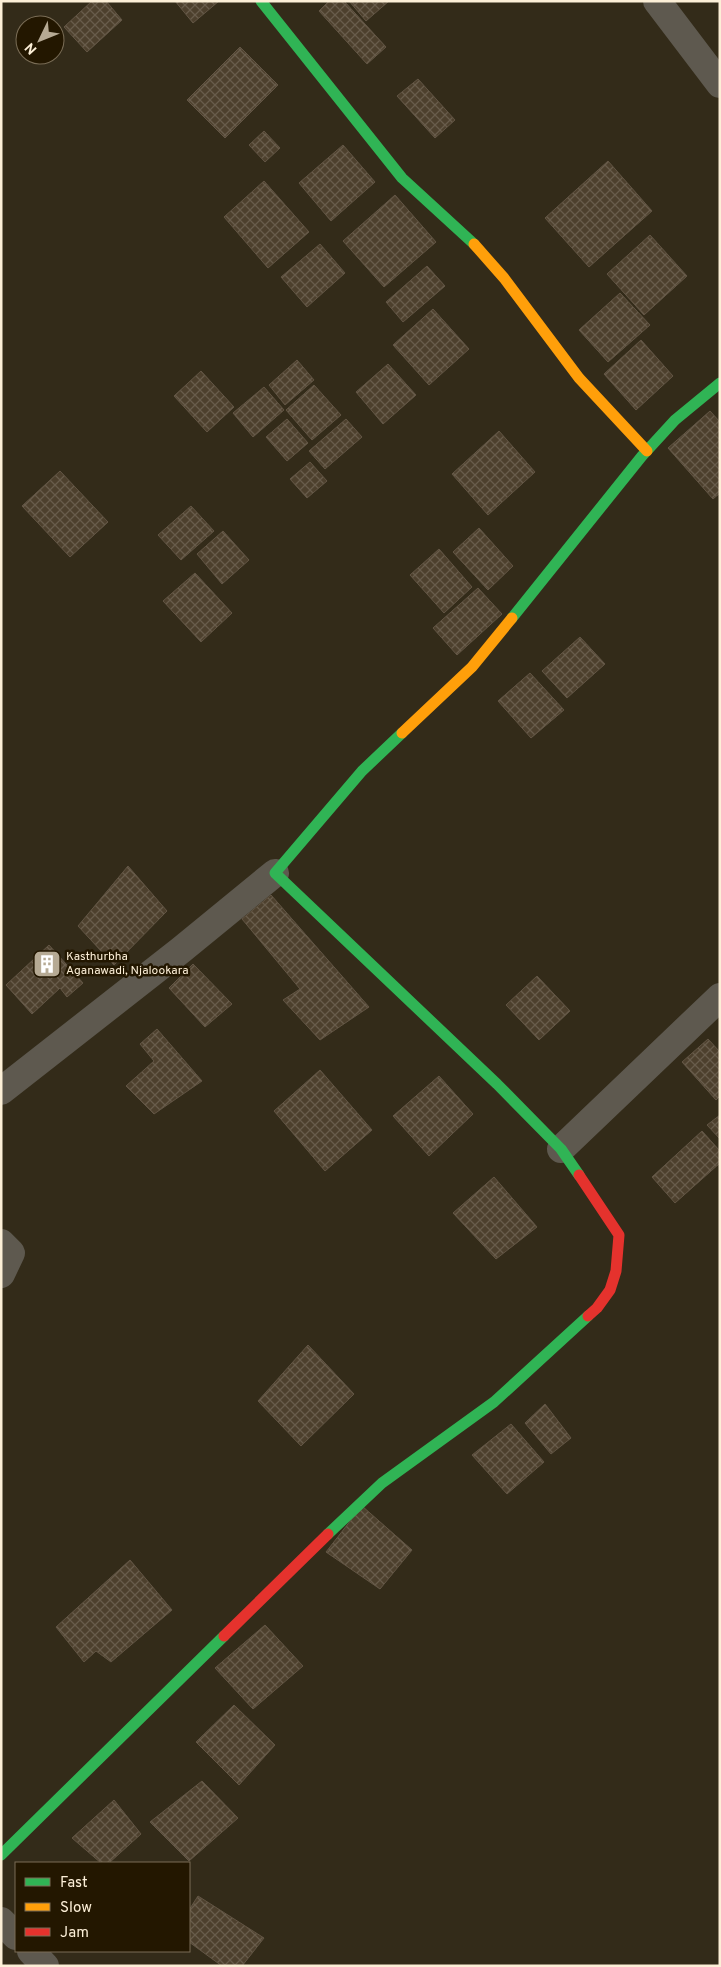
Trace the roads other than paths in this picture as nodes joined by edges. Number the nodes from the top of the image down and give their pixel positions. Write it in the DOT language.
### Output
graph roads {
  1 [pos="261,1"];
  2 [pos="658,1"];
  3 [pos="720,84"];
  4 [pos="720,383"];
  5 [pos="646,451"];
  6 [pos="275,873"];
  7 [pos="720,997"];
  8 [pos="1,1091"];
  9 [pos="561,1149"];
  10 [pos="1,1243"];
  11 [pos="1,1274"];
  12 [pos="1,1855"];
  13 [pos="1,1921"];
  14 [pos="15,1935"];
  15 [pos="31,1952"];
  16 [pos="46,1966"];
  1 -- 5 [label="street"];
  2 -- 3 [label="street"];
  4 -- 5 [label="street"];
  5 -- 6 [label="street"];
  6 -- 8 [label="street"];
  6 -- 9 [label="street"];
  7 -- 9 [label="street"];
  9 -- 12 [label="street"];
  10 -- 11 [label="street"];
  13 -- 14 [label="street"];
  15 -- 16 [label="street"];
}
